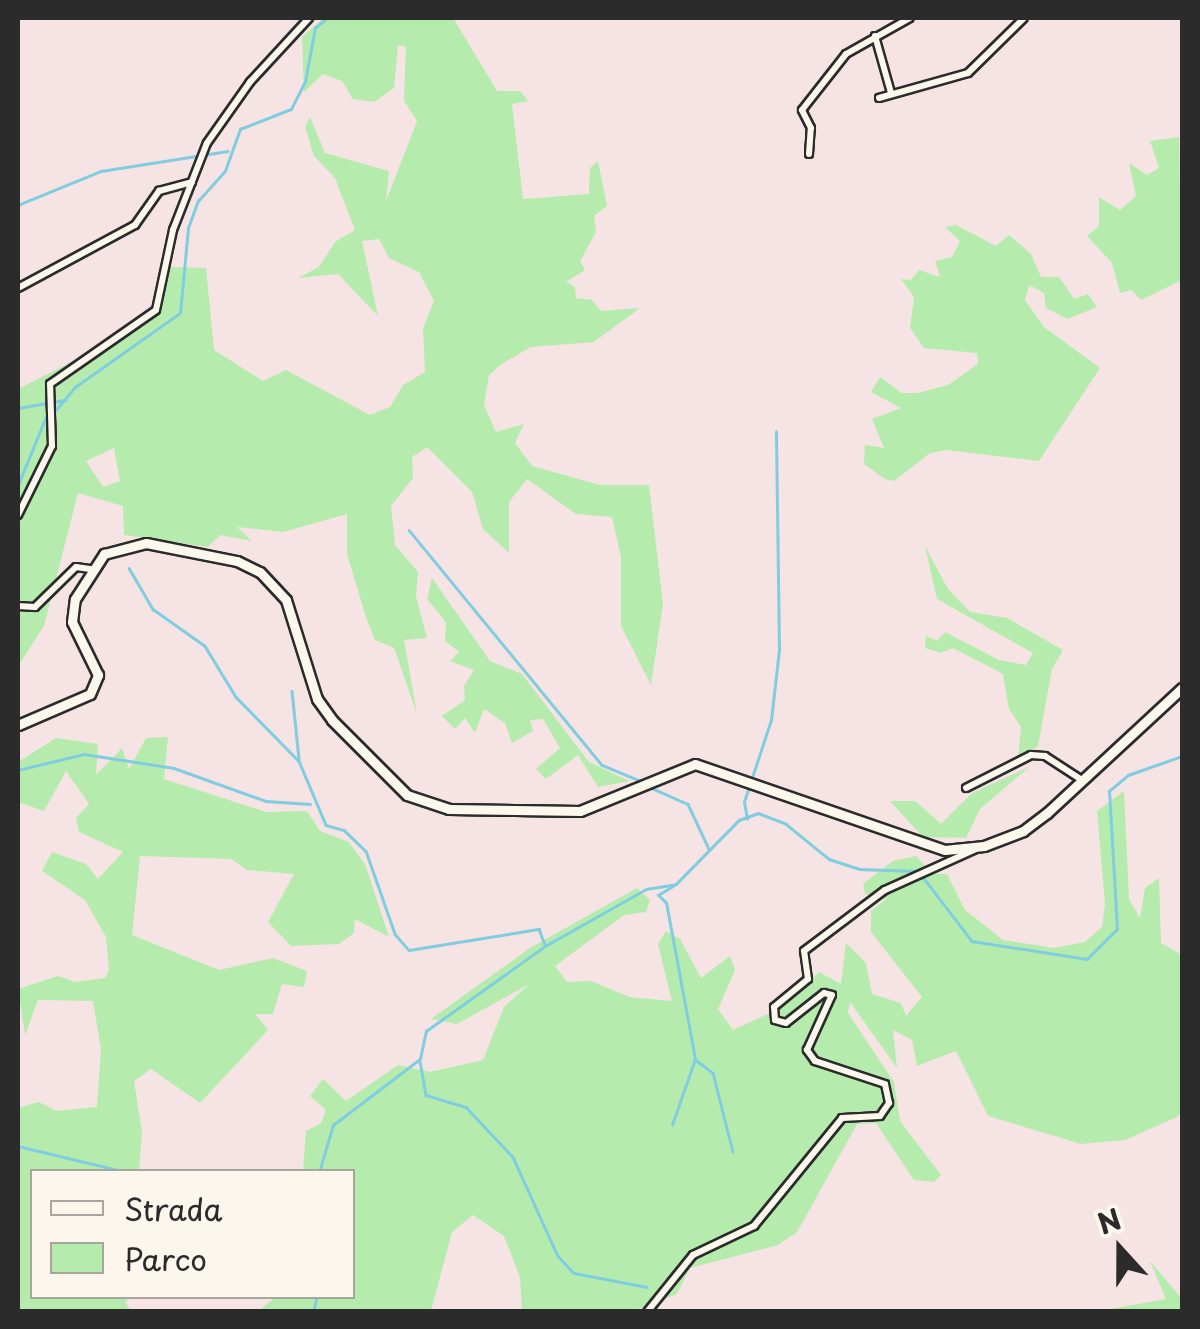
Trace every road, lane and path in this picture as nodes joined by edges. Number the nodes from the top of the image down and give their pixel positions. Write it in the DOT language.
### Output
graph roads {
  1 [pos="310,18"];
  2 [pos="910,18"];
  3 [pos="1024,18"];
  4 [pos="874,36"];
  5 [pos="891,93"];
  6 [pos="879,98"];
  7 [pos="809,154"];
  8 [pos="193,182"];
  9 [pos="18,288"];
  10 [pos="18,514"];
  11 [pos="90,569"];
  12 [pos="18,606"];
  13 [pos="1182,688"];
  14 [pos="18,726"];
  15 [pos="1082,780"];
  16 [pos="966,788"];
  17 [pos="984,846"];
  18 [pos="647,1312"];
  1 -- 8 [label="street"];
  2 -- 4 [label="street"];
  3 -- 5 [label="street"];
  4 -- 5 [label="street"];
  4 -- 7 [label="street"];
  5 -- 6 [label="street"];
  8 -- 9 [label="street"];
  8 -- 10 [label="street"];
  11 -- 12 [label="street"];
  11 -- 14 [label="main road"];
  11 -- 17 [label="main road"];
  13 -- 15 [label="main road"];
  15 -- 16 [label="street"];
  15 -- 17 [label="main road"];
  17 -- 18 [label="street"];
}
